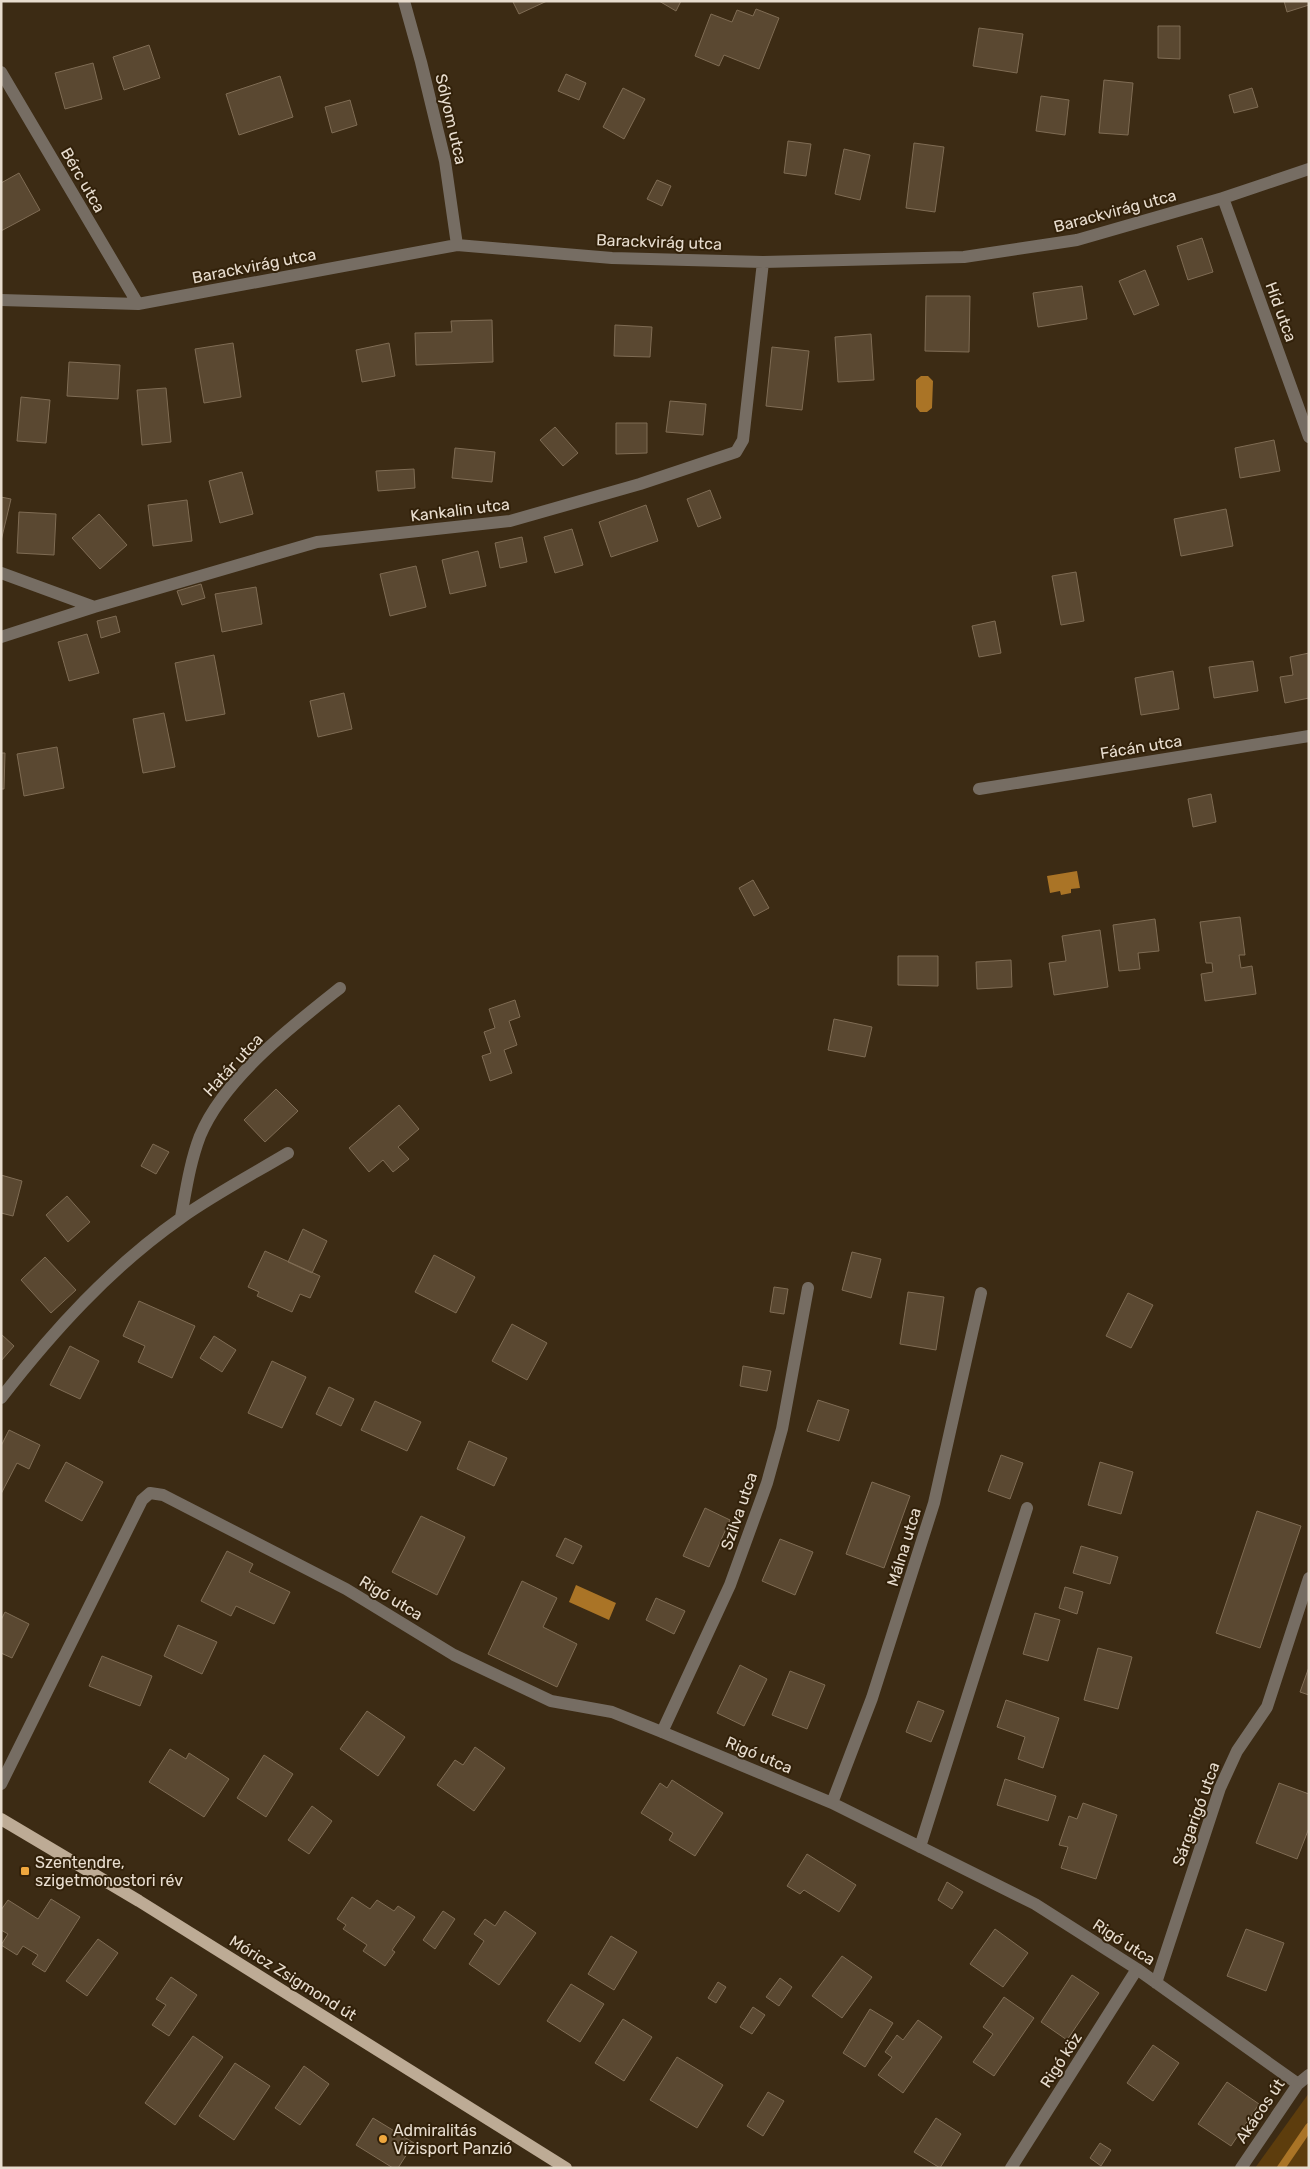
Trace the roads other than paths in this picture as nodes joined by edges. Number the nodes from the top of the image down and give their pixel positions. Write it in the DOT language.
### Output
graph roads {
  1 [pos="404,1"];
  2 [pos="1,72"];
  3 [pos="1309,169"];
  4 [pos="1223,198"];
  5 [pos="457,245"];
  6 [pos="763,262"];
  7 [pos="1,300"];
  8 [pos="138,304"];
  9 [pos="1309,437"];
  10 [pos="1,573"];
  11 [pos="94,607"];
  12 [pos="1,637"];
  13 [pos="1309,736"];
  14 [pos="979,789"];
  15 [pos="340,988"];
  16 [pos="288,1153"];
  17 [pos="182,1217"];
  18 [pos="808,1288"];
  19 [pos="981,1293"];
  20 [pos="1,1398"];
  21 [pos="1027,1508"];
  22 [pos="1309,1578"];
  23 [pos="662,1732"];
  24 [pos="1,1784"];
  25 [pos="832,1803"];
  26 [pos="1,1819"];
  27 [pos="920,1847"];
  28 [pos="1137,1969"];
  29 [pos="1156,1983"];
  30 [pos="1309,2075"];
  31 [pos="1298,2084"];
  32 [pos="566,2168"];
  33 [pos="1011,2168"];
  34 [pos="1241,2168"];
  1 -- 5 [label="street, Sólyom utca"];
  2 -- 8 [label="street, Bérc utca"];
  3 -- 4 [label="street, Barackvirág utca"];
  4 -- 6 [label="street, Barackvirág utca"];
  4 -- 9 [label="street, Híd utca"];
  5 -- 6 [label="street, Barackvirág utca"];
  5 -- 8 [label="street, Barackvirág utca"];
  6 -- 11 [label="street, Kankalin utca"];
  7 -- 8 [label="street, Barackvirág utca"];
  10 -- 11 [label="street"];
  11 -- 12 [label="street, Kankalin utca"];
  13 -- 14 [label="street, Fácán utca"];
  15 -- 17 [label="street, Határ utca"];
  16 -- 17 [label="street"];
  17 -- 20 [label="street"];
  18 -- 23 [label="street, Szilva utca"];
  19 -- 25 [label="street, Málna utca"];
  21 -- 27 [label="street"];
  22 -- 29 [label="street, Sárgarigó utca"];
  23 -- 24 [label="street, Rigó utca"];
  23 -- 25 [label="street, Rigó utca"];
  25 -- 27 [label="street, Rigó utca"];
  26 -- 32 [label="main road, Móricz Zsigmond út"];
  27 -- 28 [label="street, Rigó utca"];
  28 -- 29 [label="street, Rigó utca"];
  28 -- 33 [label="street, Rigó köz"];
  29 -- 31 [label="street, Rigó utca"];
  30 -- 31 [label="street, Akácos út"];
  31 -- 34 [label="street, Akácos út"];
}
